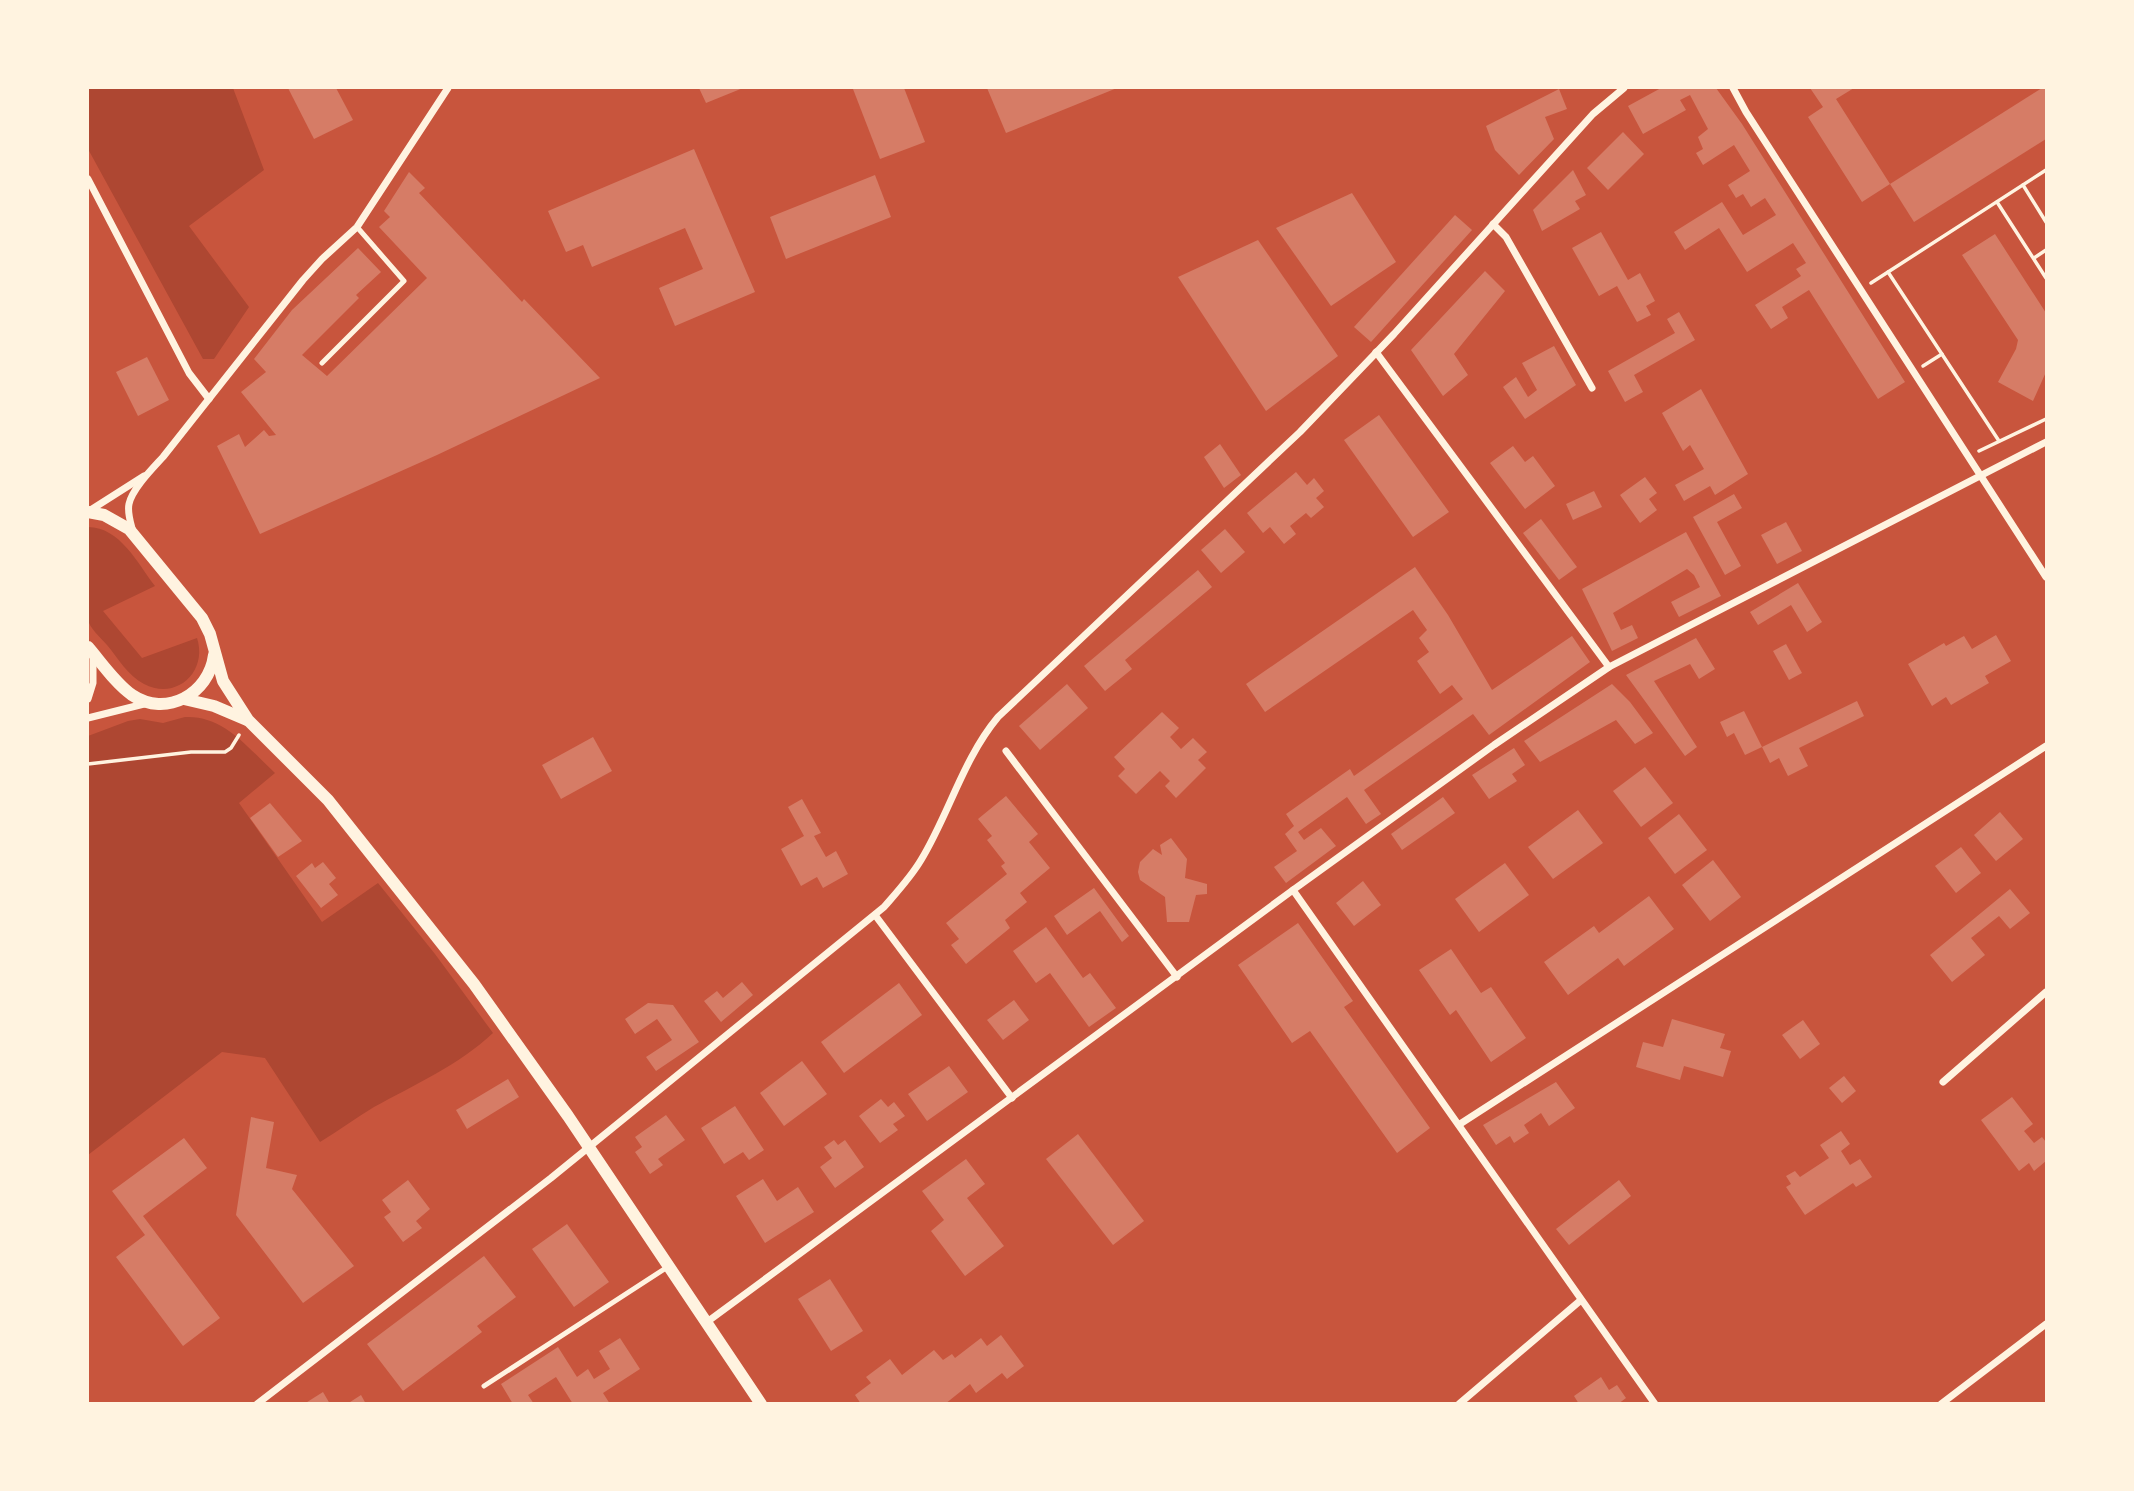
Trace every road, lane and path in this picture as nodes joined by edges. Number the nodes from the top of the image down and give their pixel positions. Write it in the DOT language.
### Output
graph roads {
  1 [pos="448,88"];
  2 [pos="1624,88"];
  3 [pos="1733,88"];
  4 [pos="2046,170"];
  5 [pos="88,179"];
  6 [pos="2023,185"];
  7 [pos="1997,202"];
  8 [pos="2046,222"];
  9 [pos="1493,224"];
  10 [pos="357,227"];
  11 [pos="2046,250"];
  12 [pos="2034,258"];
  13 [pos="1888,272"];
  14 [pos="2046,278"];
  15 [pos="1861,290"];
  16 [pos="1376,352"];
  17 [pos="1942,354"];
  18 [pos="321,363"];
  19 [pos="1913,371"];
  20 [pos="1592,388"];
  21 [pos="209,399"];
  22 [pos="2046,419"];
  23 [pos="1999,442"];
  24 [pos="2046,442"];
  25 [pos="1969,456"];
  26 [pos="148,473"];
  27 [pos="1981,474"];
  28 [pos="88,512"];
  29 [pos="133,533"];
  30 [pos="2046,577"];
  31 [pos="90,650"];
  32 [pos="214,651"];
  33 [pos="1609,667"];
  34 [pos="88,699"];
  35 [pos="184,699"];
  36 [pos="153,702"];
  37 [pos="88,718"];
  38 [pos="248,720"];
  39 [pos="239,736"];
  40 [pos="2046,746"];
  41 [pos="1006,751"];
  42 [pos="88,764"];
  43 [pos="1293,890"];
  44 [pos="875,915"];
  45 [pos="1177,977"];
  46 [pos="2046,992"];
  47 [pos="1943,1082"];
  48 [pos="1012,1098"];
  49 [pos="1460,1124"];
  50 [pos="589,1147"];
  51 [pos="669,1266"];
  52 [pos="1581,1300"];
  53 [pos="707,1322"];
  54 [pos="2046,1324"];
  55 [pos="484,1386"];
  56 [pos="257,1404"];
  57 [pos="761,1404"];
  58 [pos="1459,1404"];
  59 [pos="1655,1404"];
  60 [pos="1941,1404"];
  1 -- 10 [label="street"];
  2 -- 9 [label="street"];
  3 -- 15 [label="street"];
  4 -- 6 [label="path"];
  5 -- 21 [label="street"];
  6 -- 7 [label="path"];
  6 -- 8 [label="path"];
  7 -- 12 [label="path"];
  7 -- 13 [label="path"];
  9 -- 16 [label="street"];
  9 -- 20 [label="street"];
  10 -- 18 [label="lane"];
  10 -- 21 [label="street"];
  11 -- 12 [label="path"];
  12 -- 14 [label="path"];
  13 -- 15 [label="path"];
  13 -- 17 [label="path"];
  15 -- 19 [label="street"];
  16 -- 33 [label="street"];
  16 -- 44 [label="street"];
  17 -- 19 [label="path"];
  17 -- 23 [label="path"];
  19 -- 25 [label="street"];
  21 -- 26 [label="street"];
  22 -- 23 [label="path"];
  23 -- 25 [label="path"];
  24 -- 27 [label="street"];
  25 -- 27 [label="street"];
  26 -- 28 [label="street"];
  26 -- 29 [label="street"];
  27 -- 30 [label="street"];
  27 -- 33 [label="street"];
  28 -- 29 [label="street"];
  29 -- 32 [label="street"];
  31 -- 34 [label="street"];
  31 -- 36 [label="street"];
  32 -- 35 [label="street"];
  32 -- 38 [label="street"];
  33 -- 43 [label="street"];
  35 -- 36 [label="street"];
  35 -- 38 [label="street"];
  36 -- 37 [label="street"];
  38 -- 50 [label="street"];
  39 -- 42 [label="path"];
  40 -- 49 [label="street"];
  41 -- 45 [label="street"];
  43 -- 45 [label="street"];
  43 -- 49 [label="street"];
  44 -- 48 [label="street"];
  44 -- 50 [label="street"];
  45 -- 48 [label="street"];
  46 -- 47 [label="street"];
  48 -- 53 [label="street"];
  49 -- 52 [label="street"];
  50 -- 51 [label="street"];
  50 -- 56 [label="street"];
  51 -- 53 [label="street"];
  51 -- 55 [label="lane"];
  52 -- 58 [label="street"];
  52 -- 59 [label="street"];
  53 -- 57 [label="street"];
  54 -- 60 [label="street"];
}
